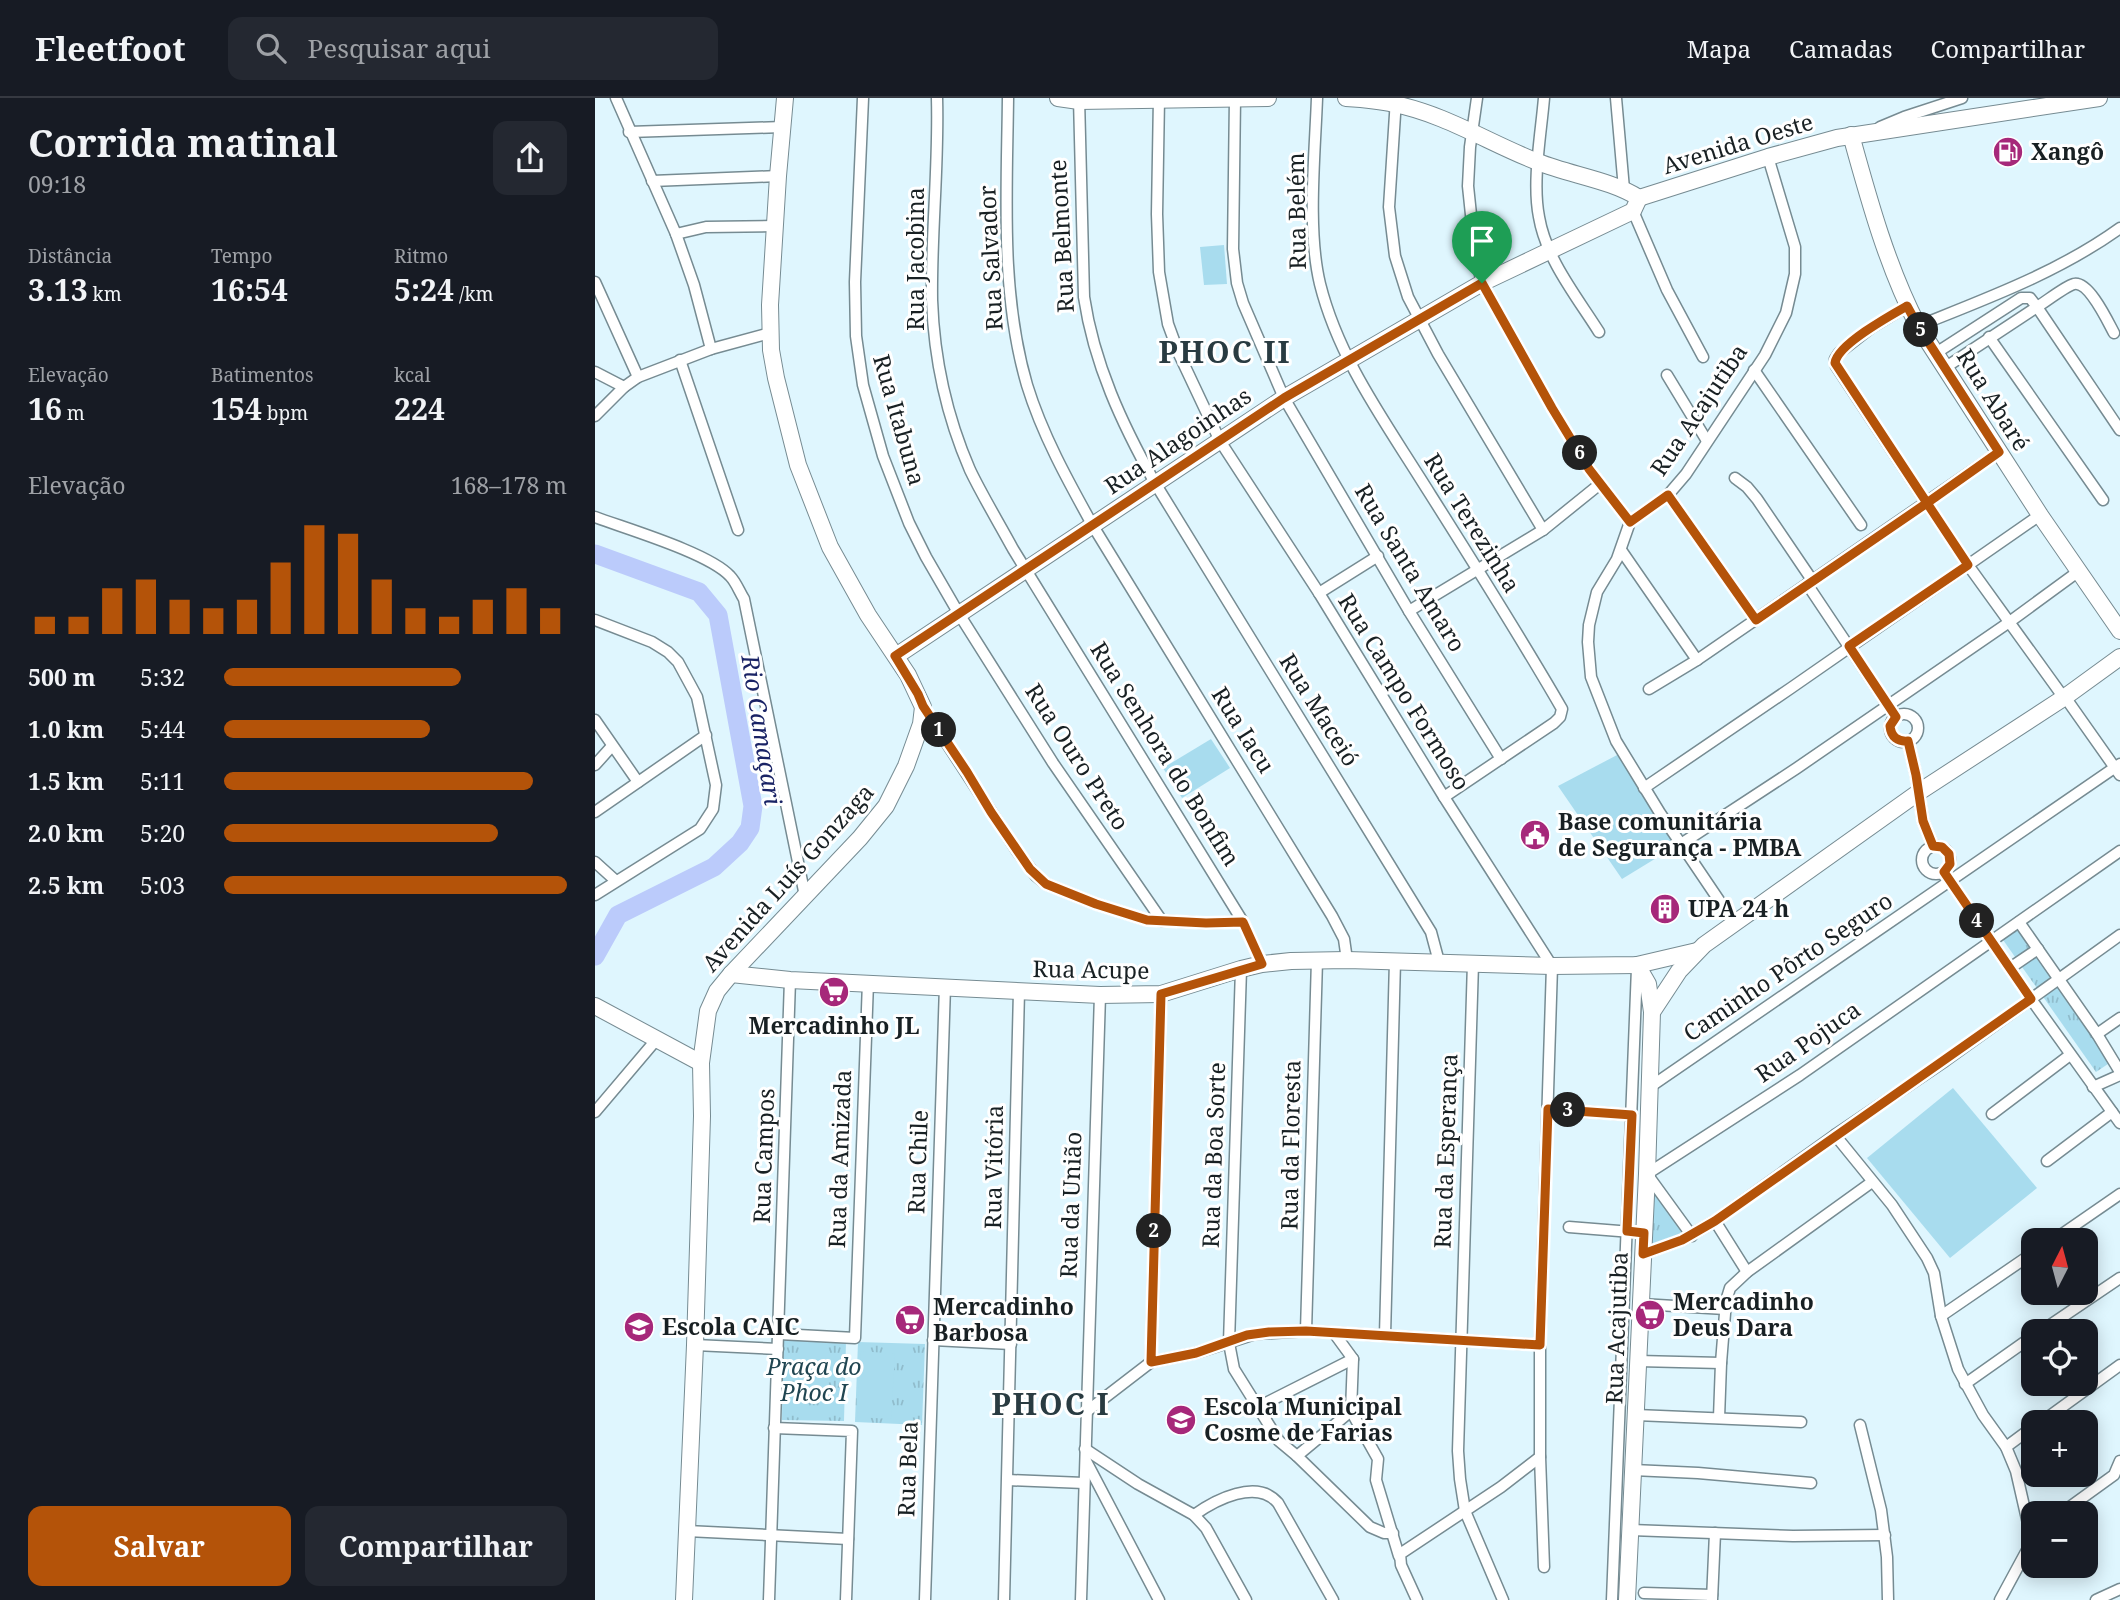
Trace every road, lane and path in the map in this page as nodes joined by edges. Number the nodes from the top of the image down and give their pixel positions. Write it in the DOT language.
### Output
graph roads {
  1 [pos="616,98"];
  2 [pos="785,98"];
  3 [pos="863,98"];
  4 [pos="937,98"];
  5 [pos="1008,98"];
  6 [pos="1058,98"];
  7 [pos="1268,98"];
  8 [pos="1317,98"];
  9 [pos="1346,98"];
  10 [pos="1477,98"];
  11 [pos="1544,98"];
  12 [pos="1616,98"];
  13 [pos="1962,98"];
  14 [pos="2099,98"];
  15 [pos="1159,99"];
  16 [pos="1235,99"];
  17 [pos="1079,100"];
  18 [pos="1396,101"];
  19 [pos="2016,104"];
  20 [pos="782,127"];
  21 [pos="629,132"];
  22 [pos="1473,133"];
  23 [pos="1858,134"];
  24 [pos="1768,157"];
  25 [pos="1539,162"];
  26 [pos="778,176"];
  27 [pos="652,181"];
  28 [pos="1625,188"];
  29 [pos="1636,205"];
  30 [pos="774,226"];
  31 [pos="2120,228"];
  32 [pos="675,234"];
  33 [pos="1550,251"];
  34 [pos="595,282"];
  35 [pos="1482,283"];
  36 [pos="1907,306"];
  37 [pos="2037,307"];
  38 [pos="1418,319"];
  39 [pos="1918,326"];
  40 [pos="1599,332"];
  41 [pos="770,333"];
  42 [pos="2114,333"];
  43 [pos="1989,337"];
  44 [pos="711,349"];
  45 [pos="1936,353"];
  46 [pos="1703,357"];
  47 [pos="680,360"];
  48 [pos="1347,360"];
  49 [pos="1945,367"];
  50 [pos="1753,370"];
  51 [pos="595,372"];
  52 [pos="1667,376"];
  53 [pos="638,377"];
  54 [pos="624,387"];
  55 [pos="1284,398"];
  56 [pos="595,416"];
  57 [pos="2120,430"];
  58 [pos="1220,441"];
  59 [pos="1707,441"];
  60 [pos="1999,452"];
  61 [pos="1735,478"];
  62 [pos="1155,483"];
  63 [pos="1600,484"];
  64 [pos="1668,495"];
  65 [pos="2103,500"];
  66 [pos="1927,503"];
  67 [pos="2040,515"];
  68 [pos="595,517"];
  69 [pos="1630,522"];
  70 [pos="1861,525"];
  71 [pos="1093,526"];
  72 [pos="738,530"];
  73 [pos="1543,530"];
  74 [pos="1622,550"];
  75 [pos="1378,555"];
  76 [pos="1968,565"];
  77 [pos="1026,569"];
  78 [pos="1477,569"];
  79 [pos="2078,571"];
  80 [pos="1810,582"];
  81 [pos="1319,593"];
  82 [pos="1409,611"];
  83 [pos="959,614"];
  84 [pos="595,620"];
  85 [pos="1756,620"];
  86 [pos="2008,623"];
  87 [pos="2120,631"];
  88 [pos="1849,646"];
  89 [pos="895,656"];
  90 [pos="2120,657"];
  91 [pos="1697,660"];
  92 [pos="1649,689"];
  93 [pos="2064,698"];
  94 [pos="1887,705"];
  95 [pos="923,706"];
  96 [pos="1896,717"];
  97 [pos="595,720"];
  98 [pos="706,735"];
  99 [pos="1908,741"];
  100 [pos="612,746"];
  101 [pos="1501,759"];
  102 [pos="595,765"];
  103 [pos="2118,769"];
  104 [pos="638,782"];
  105 [pos="1644,788"];
  106 [pos="1919,792"];
  107 [pos="1444,797"];
  108 [pos="595,812"];
  109 [pos="1681,844"];
  110 [pos="1933,846"];
  111 [pos="2120,851"];
  112 [pos="595,862"];
  113 [pos="1947,877"];
  114 [pos="616,881"];
  115 [pos="595,895"];
  116 [pos="805,896"];
  117 [pos="1162,921"];
  118 [pos="1243,922"];
  119 [pos="2019,922"];
  120 [pos="1735,924"];
  121 [pos="2120,935"];
  122 [pos="1991,941"];
  123 [pos="2038,949"];
  124 [pos="1697,951"];
  125 [pos="1317,960"];
  126 [pos="1347,960"];
  127 [pos="1395,961"];
  128 [pos="1439,962"];
  129 [pos="1473,963"];
  130 [pos="1262,964"];
  131 [pos="1637,965"];
  132 [pos="1552,966"];
  133 [pos="2010,968"];
  134 [pos="1241,970"];
  135 [pos="730,974"];
  136 [pos="2058,978"];
  137 [pos="790,980"];
  138 [pos="868,982"];
  139 [pos="945,986"];
  140 [pos="1019,991"];
  141 [pos="1161,994"];
  142 [pos="1100,995"];
  143 [pos="2031,999"];
  144 [pos="595,1006"];
  145 [pos="1652,1012"];
  146 [pos="2120,1018"];
  147 [pos="2097,1034"];
  148 [pos="656,1040"];
  149 [pos="2070,1055"];
  150 [pos="701,1063"];
  151 [pos="2120,1074"];
  152 [pos="1650,1087"];
  153 [pos="2094,1087"];
  154 [pos="1548,1109"];
  155 [pos="595,1112"];
  156 [pos="2112,1112"];
  157 [pos="1992,1114"];
  158 [pos="1632,1115"];
  159 [pos="2120,1123"];
  160 [pos="1835,1135"];
  161 [pos="2047,1161"];
  162 [pos="1647,1174"];
  163 [pos="1872,1182"];
  164 [pos="2120,1194"];
  165 [pos="1715,1221"];
  166 [pos="1569,1227"];
  167 [pos="2071,1228"];
  168 [pos="1636,1232"];
  169 [pos="1692,1236"];
  170 [pos="1643,1254"];
  171 [pos="2021,1262"];
  172 [pos="1747,1272"];
  173 [pos="2120,1278"];
  174 [pos="1641,1304"];
  175 [pos="1725,1309"];
  176 [pos="1941,1316"];
  177 [pos="2059,1319"];
  178 [pos="1306,1331"];
  179 [pos="1334,1333"];
  180 [pos="779,1334"];
  181 [pos="1385,1335"];
  182 [pos="933,1340"];
  183 [pos="1461,1340"];
  184 [pos="1229,1343"];
  185 [pos="2021,1344"];
  186 [pos="695,1345"];
  187 [pos="1011,1345"];
  188 [pos="1540,1345"];
  189 [pos="778,1349"];
  190 [pos="1353,1359"];
  191 [pos="1638,1361"];
  192 [pos="1151,1362"];
  193 [pos="1721,1363"];
  194 [pos="2120,1365"];
  195 [pos="1965,1384"];
  196 [pos="1619,1396"];
  197 [pos="1258,1407"];
  198 [pos="2058,1410"];
  199 [pos="1351,1411"];
  200 [pos="1086,1412"];
  201 [pos="1636,1418"];
  202 [pos="1719,1418"];
  203 [pos="1801,1422"];
  204 [pos="1860,1425"];
  205 [pos="774,1428"];
  206 [pos="2021,1436"];
  207 [pos="2006,1447"];
  208 [pos="1085,1453"];
  209 [pos="1297,1456"];
  210 [pos="1540,1457"];
  211 [pos="2120,1461"];
  212 [pos="1633,1470"];
  213 [pos="2117,1477"];
  214 [pos="1008,1480"];
  215 [pos="1084,1483"];
  216 [pos="1811,1483"];
  217 [pos="2023,1501"];
  218 [pos="2080,1501"];
  219 [pos="1465,1511"];
  220 [pos="1194,1514"];
  221 [pos="1631,1530"];
  222 [pos="688,1531"];
  223 [pos="1393,1533"];
  224 [pos="1715,1534"];
  225 [pos="1885,1535"];
  226 [pos="771,1536"];
  227 [pos="848,1539"];
  228 [pos="1399,1556"];
  229 [pos="2021,1562"];
  230 [pos="1544,1567"];
  231 [pos="2120,1589"];
  232 [pos="1644,1593"];
  233 [pos="1712,1597"];
  234 [pos="1157,1598"];
  235 [pos="684,1600"];
  236 [pos="769,1600"];
  237 [pos="846,1600"];
  238 [pos="925,1600"];
  239 [pos="1004,1600"];
  240 [pos="1081,1600"];
  241 [pos="1246,1600"];
  242 [pos="1333,1600"];
  243 [pos="1417,1600"];
  244 [pos="1503,1600"];
  245 [pos="1612,1600"];
  246 [pos="1626,1600"];
  247 [pos="1888,1600"];
  248 [pos="2000,1600"];
  249 [pos="2096,1600"];
  1 -- 21 [label="street"];
  2 -- 20 [label="street"];
  3 -- 83 [label="street, Rua Itabuna"];
  4 -- 77 [label="street, Rua Jacobina"];
  5 -- 71 [label="street, Rua Salvador"];
  6 -- 17 [label="street"];
  7 -- 16 [label="street"];
  8 -- 48 [label="street, Rua Belém"];
  9 -- 18 [label="street"];
  10 -- 22 [label="street"];
  11 -- 25 [label="street"];
  12 -- 28 [label="street"];
  13 -- 23 [label="street"];
  14 -- 19 [label="street, Avenida Oeste"];
  15 -- 16 [label="street"];
  15 -- 17 [label="street"];
  15 -- 58 [label="street, Rua Campo Formoso"];
  16 -- 55 [label="street, Rua Santa Amaro"];
  17 -- 62 [label="street, Rua Belmonte"];
  18 -- 22 [label="street"];
  18 -- 38 [label="street"];
  19 -- 23 [label="street, Avenida Oeste"];
  20 -- 21 [label="street"];
  20 -- 26 [label="street"];
  21 -- 27 [label="street"];
  22 -- 25 [label="street"];
  22 -- 35 [label="street"];
  23 -- 24 [label="street, Avenida Oeste"];
  23 -- 36 [label="street, Rua Abaré"];
  24 -- 29 [label="street, Avenida Oeste"];
  24 -- 50 [label="street, Rua Acajutiba"];
  25 -- 28 [label="street"];
  25 -- 33 [label="street"];
  26 -- 27 [label="street"];
  26 -- 30 [label="street"];
  27 -- 32 [label="street"];
  28 -- 29 [label="street"];
  29 -- 33 [label="street, Rua Alagoinhas"];
  29 -- 46 [label="street"];
  30 -- 32 [label="street"];
  30 -- 41 [label="street"];
  31 -- 39 [label="street"];
  32 -- 44 [label="street"];
  33 -- 35 [label="street, Rua Alagoinhas"];
  33 -- 40 [label="street"];
  34 -- 53 [label="street"];
  35 -- 38 [label="street, Rua Alagoinhas"];
  35 -- 63 [label="street"];
  36 -- 39 [label="street, Rua Abaré"];
  36 -- 66 [label="street"];
  37 -- 42 [label="street"];
  37 -- 43 [label="street"];
  37 -- 45 [label="street"];
  37 -- 57 [label="street"];
  38 -- 48 [label="street, Rua Alagoinhas"];
  38 -- 73 [label="street"];
  39 -- 45 [label="street, Rua Abaré"];
  41 -- 44 [label="street"];
  41 -- 89 [label="street"];
  43 -- 49 [label="street"];
  43 -- 65 [label="street"];
  44 -- 47 [label="street"];
  45 -- 49 [label="street, Rua Abaré"];
  47 -- 53 [label="street"];
  47 -- 72 [label="street"];
  48 -- 55 [label="street, Rua Alagoinhas"];
  48 -- 78 [label="street, Rua Terezinha"];
  49 -- 60 [label="street, Rua Abaré"];
  50 -- 59 [label="street, Rua Acajutiba"];
  50 -- 70 [label="street"];
  51 -- 54 [label="street"];
  52 -- 59 [label="street"];
  53 -- 54 [label="street"];
  54 -- 56 [label="street"];
  55 -- 58 [label="street, Rua Alagoinhas"];
  55 -- 75 [label="street, Rua Santa Amaro"];
  58 -- 62 [label="street, Rua Alagoinhas"];
  58 -- 81 [label="street, Rua Campo Formoso"];
  59 -- 64 [label="street, Rua Acajutiba"];
  60 -- 66 [label="street"];
  60 -- 67 [label="street, Rua Abaré"];
  61 -- 80 [label="street"];
  62 -- 71 [label="street, Rua Alagoinhas"];
  62 -- 128 [label="street, Rua Maceió"];
  63 -- 69 [label="street"];
  63 -- 73 [label="street"];
  64 -- 69 [label="street, Rua Acajutiba"];
  64 -- 85 [label="street"];
  66 -- 76 [label="street"];
  66 -- 80 [label="street"];
  67 -- 76 [label="street"];
  67 -- 79 [label="street, Rua Abaré"];
  68 -- 116 [label="street"];
  69 -- 74 [label="street"];
  71 -- 77 [label="street, Rua Alagoinhas"];
  71 -- 126 [label="street, Rua Iacu"];
  73 -- 78 [label="street"];
  74 -- 91 [label="street"];
  74 -- 105 [label="street"];
  75 -- 81 [label="street"];
  75 -- 82 [label="street, Rua Santa Amaro"];
  76 -- 86 [label="street"];
  76 -- 88 [label="street"];
  77 -- 83 [label="street, Rua Alagoinhas"];
  77 -- 118 [label="street, Rua Senhora do Bonfim"];
  78 -- 82 [label="street"];
  78 -- 101 [label="street, Rua Terezinha"];
  79 -- 86 [label="street"];
  79 -- 87 [label="street, Rua Abaré"];
  80 -- 85 [label="street"];
  80 -- 88 [label="street"];
  81 -- 107 [label="street, Rua Campo Formoso"];
  82 -- 101 [label="street, Rua Santa Amaro"];
  83 -- 89 [label="street, Rua Alagoinhas"];
  83 -- 117 [label="street, Rua Ouro Preto"];
  84 -- 98 [label="street"];
  85 -- 91 [label="street"];
  86 -- 93 [label="street"];
  86 -- 94 [label="street"];
  88 -- 94 [label="street"];
  88 -- 105 [label="street"];
  89 -- 95 [label="street"];
  90 -- 93 [label="street"];
  91 -- 92 [label="street"];
  93 -- 103 [label="street"];
  93 -- 106 [label="street"];
  94 -- 96 [label="street"];
  94 -- 109 [label="street"];
  95 -- 116 [label="street, Avenida Luís Gonzaga"];
  95 -- 117 [label="street"];
  96 -- 99 [label="street"];
  96 -- 99 [label="street"];
  97 -- 100 [label="street"];
  98 -- 104 [label="street"];
  98 -- 114 [label="street"];
  99 -- 106 [label="street"];
  100 -- 102 [label="street"];
  100 -- 104 [label="street"];
  101 -- 107 [label="street"];
  103 -- 113 [label="street, Caminho Pôrto Seguro"];
  104 -- 108 [label="street"];
  105 -- 109 [label="street"];
  106 -- 110 [label="street"];
  106 -- 120 [label="street"];
  107 -- 132 [label="street, Rua Campo Formoso"];
  109 -- 120 [label="street"];
  110 -- 113 [label="street"];
  110 -- 113 [label="street"];
  111 -- 119 [label="street, Rua Pojuca"];
  112 -- 114 [label="street"];
  113 -- 122 [label="street"];
  113 -- 152 [label="street, Caminho Pôrto Seguro"];
  114 -- 115 [label="street"];
  116 -- 135 [label="street, Avenida Luís Gonzaga"];
  117 -- 118 [label="street"];
  118 -- 130 [label="street, Rua Senhora do Bonfim"];
  119 -- 122 [label="street, Rua Pojuca"];
  119 -- 123 [label="street"];
  120 -- 124 [label="street"];
  121 -- 136 [label="street"];
  122 -- 133 [label="street"];
  122 -- 162 [label="street, Rua Pojuca"];
  123 -- 133 [label="street"];
  123 -- 136 [label="street"];
  124 -- 131 [label="street, Rua Acupe"];
  124 -- 145 [label="street"];
  125 -- 126 [label="street, Rua Acupe"];
  125 -- 130 [label="street, Rua Acupe"];
  125 -- 178 [label="street, Rua da Floresta"];
  126 -- 127 [label="street, Rua Acupe"];
  127 -- 128 [label="street, Rua Acupe"];
  127 -- 181 [label="street"];
  128 -- 129 [label="street, Rua Acupe"];
  129 -- 132 [label="street, Rua Acupe"];
  129 -- 183 [label="street, Rua da Esperança"];
  130 -- 134 [label="street, Rua Acupe"];
  131 -- 132 [label="street, Rua Acupe"];
  131 -- 145 [label="street, Rua Acajutiba"];
  131 -- 158 [label="street"];
  132 -- 154 [label="street"];
  133 -- 143 [label="street"];
  134 -- 141 [label="street, Rua Acupe"];
  134 -- 184 [label="street, Rua da Boa Sorte"];
  135 -- 137 [label="street, Rua Acupe"];
  135 -- 150 [label="street, Avenida Luís Gonzaga"];
  136 -- 143 [label="street"];
  136 -- 147 [label="street"];
  137 -- 138 [label="street, Rua Acupe"];
  137 -- 180 [label="street, Rua Campos"];
  138 -- 139 [label="street, Rua Acupe"];
  138 -- 180 [label="street, Rua da Amizada"];
  139 -- 140 [label="street, Rua Acupe"];
  139 -- 182 [label="street, Rua Chile"];
  140 -- 142 [label="street, Rua Acupe"];
  140 -- 187 [label="street, Rua Vitória"];
  141 -- 142 [label="street, Rua Acupe"];
  141 -- 192 [label="street"];
  142 -- 200 [label="street, Rua da União"];
  143 -- 149 [label="street"];
  143 -- 160 [label="street"];
  144 -- 148 [label="street"];
  145 -- 152 [label="street, Rua Acajutiba"];
  146 -- 147 [label="street"];
  147 -- 151 [label="street"];
  148 -- 150 [label="street"];
  148 -- 155 [label="street"];
  149 -- 153 [label="street"];
  149 -- 157 [label="street"];
  150 -- 186 [label="street, Avenida Luís Gonzaga"];
  151 -- 153 [label="street"];
  152 -- 162 [label="street, Rua Acajutiba"];
  153 -- 156 [label="street"];
  154 -- 158 [label="street"];
  154 -- 188 [label="street"];
  156 -- 159 [label="street"];
  156 -- 161 [label="street"];
  158 -- 168 [label="street"];
  160 -- 163 [label="street"];
  160 -- 165 [label="street"];
  162 -- 168 [label="street, Rua Acajutiba"];
  162 -- 169 [label="street"];
  163 -- 172 [label="street"];
  163 -- 176 [label="street"];
  164 -- 167 [label="street"];
  165 -- 169 [label="street"];
  165 -- 172 [label="street"];
  166 -- 168 [label="street"];
  168 -- 170 [label="street, Rua Acajutiba"];
  168 -- 196 [label="street"];
  169 -- 170 [label="street"];
  170 -- 174 [label="street, Rua Acajutiba"];
  171 -- 176 [label="street"];
  172 -- 175 [label="street"];
  173 -- 177 [label="street"];
  174 -- 175 [label="street"];
  174 -- 191 [label="street, Rua Acajutiba"];
  175 -- 193 [label="street"];
  176 -- 195 [label="street"];
  178 -- 179 [label="street"];
  178 -- 184 [label="street"];
  179 -- 181 [label="street"];
  179 -- 190 [label="street"];
  180 -- 189 [label="street, Rua Campos"];
  181 -- 183 [label="street"];
  182 -- 187 [label="street"];
  182 -- 238 [label="street, Rua Bela"];
  183 -- 188 [label="street"];
  183 -- 219 [label="street, Rua da Esperança"];
  184 -- 192 [label="street"];
  184 -- 197 [label="street, Rua da Boa Sorte"];
  185 -- 195 [label="street"];
  186 -- 189 [label="street"];
  186 -- 222 [label="street, Avenida Luís Gonzaga"];
  187 -- 214 [label="street, Rua Vitória"];
  188 -- 210 [label="street"];
  189 -- 205 [label="street, Rua Campos"];
  190 -- 197 [label="street"];
  190 -- 199 [label="street"];
  191 -- 193 [label="street"];
  191 -- 201 [label="street, Rua Acajutiba"];
  192 -- 200 [label="street"];
  193 -- 202 [label="street"];
  194 -- 198 [label="street"];
  195 -- 207 [label="street"];
  196 -- 201 [label="street"];
  196 -- 245 [label="street"];
  197 -- 209 [label="street, Rua da Boa Sorte"];
  199 -- 209 [label="street"];
  199 -- 223 [label="street"];
  200 -- 208 [label="street, Rua da União"];
  201 -- 202 [label="street"];
  201 -- 212 [label="street, Rua Acajutiba"];
  202 -- 203 [label="street"];
  204 -- 225 [label="street"];
  205 -- 226 [label="street, Rua Campos"];
  205 -- 227 [label="street"];
  206 -- 207 [label="street"];
  207 -- 217 [label="street"];
  208 -- 215 [label="street, Rua da União"];
  208 -- 220 [label="street"];
  208 -- 234 [label="street"];
  209 -- 223 [label="street, Rua da Boa Sorte"];
  210 -- 219 [label="street"];
  210 -- 230 [label="street"];
  211 -- 213 [label="street"];
  212 -- 216 [label="street"];
  212 -- 221 [label="street, Rua Acajutiba"];
  213 -- 218 [label="street"];
  214 -- 215 [label="street"];
  214 -- 239 [label="street, Rua Vitória"];
  215 -- 240 [label="street, Rua da União"];
  219 -- 228 [label="street"];
  219 -- 244 [label="street, Rua da Esperança"];
  220 -- 241 [label="street"];
  220 -- 242 [label="street"];
  221 -- 224 [label="street"];
  221 -- 246 [label="street, Rua Acajutiba"];
  222 -- 226 [label="street"];
  222 -- 235 [label="street, Avenida Luís Gonzaga"];
  223 -- 228 [label="street"];
  224 -- 225 [label="street"];
  224 -- 233 [label="street"];
  225 -- 247 [label="street"];
  226 -- 227 [label="street"];
  226 -- 236 [label="street, Rua Campos"];
  227 -- 237 [label="street"];
  228 -- 243 [label="street"];
  229 -- 248 [label="street"];
  231 -- 249 [label="street"];
  232 -- 233 [label="street"];
  245 -- 246 [label="street"];
}
